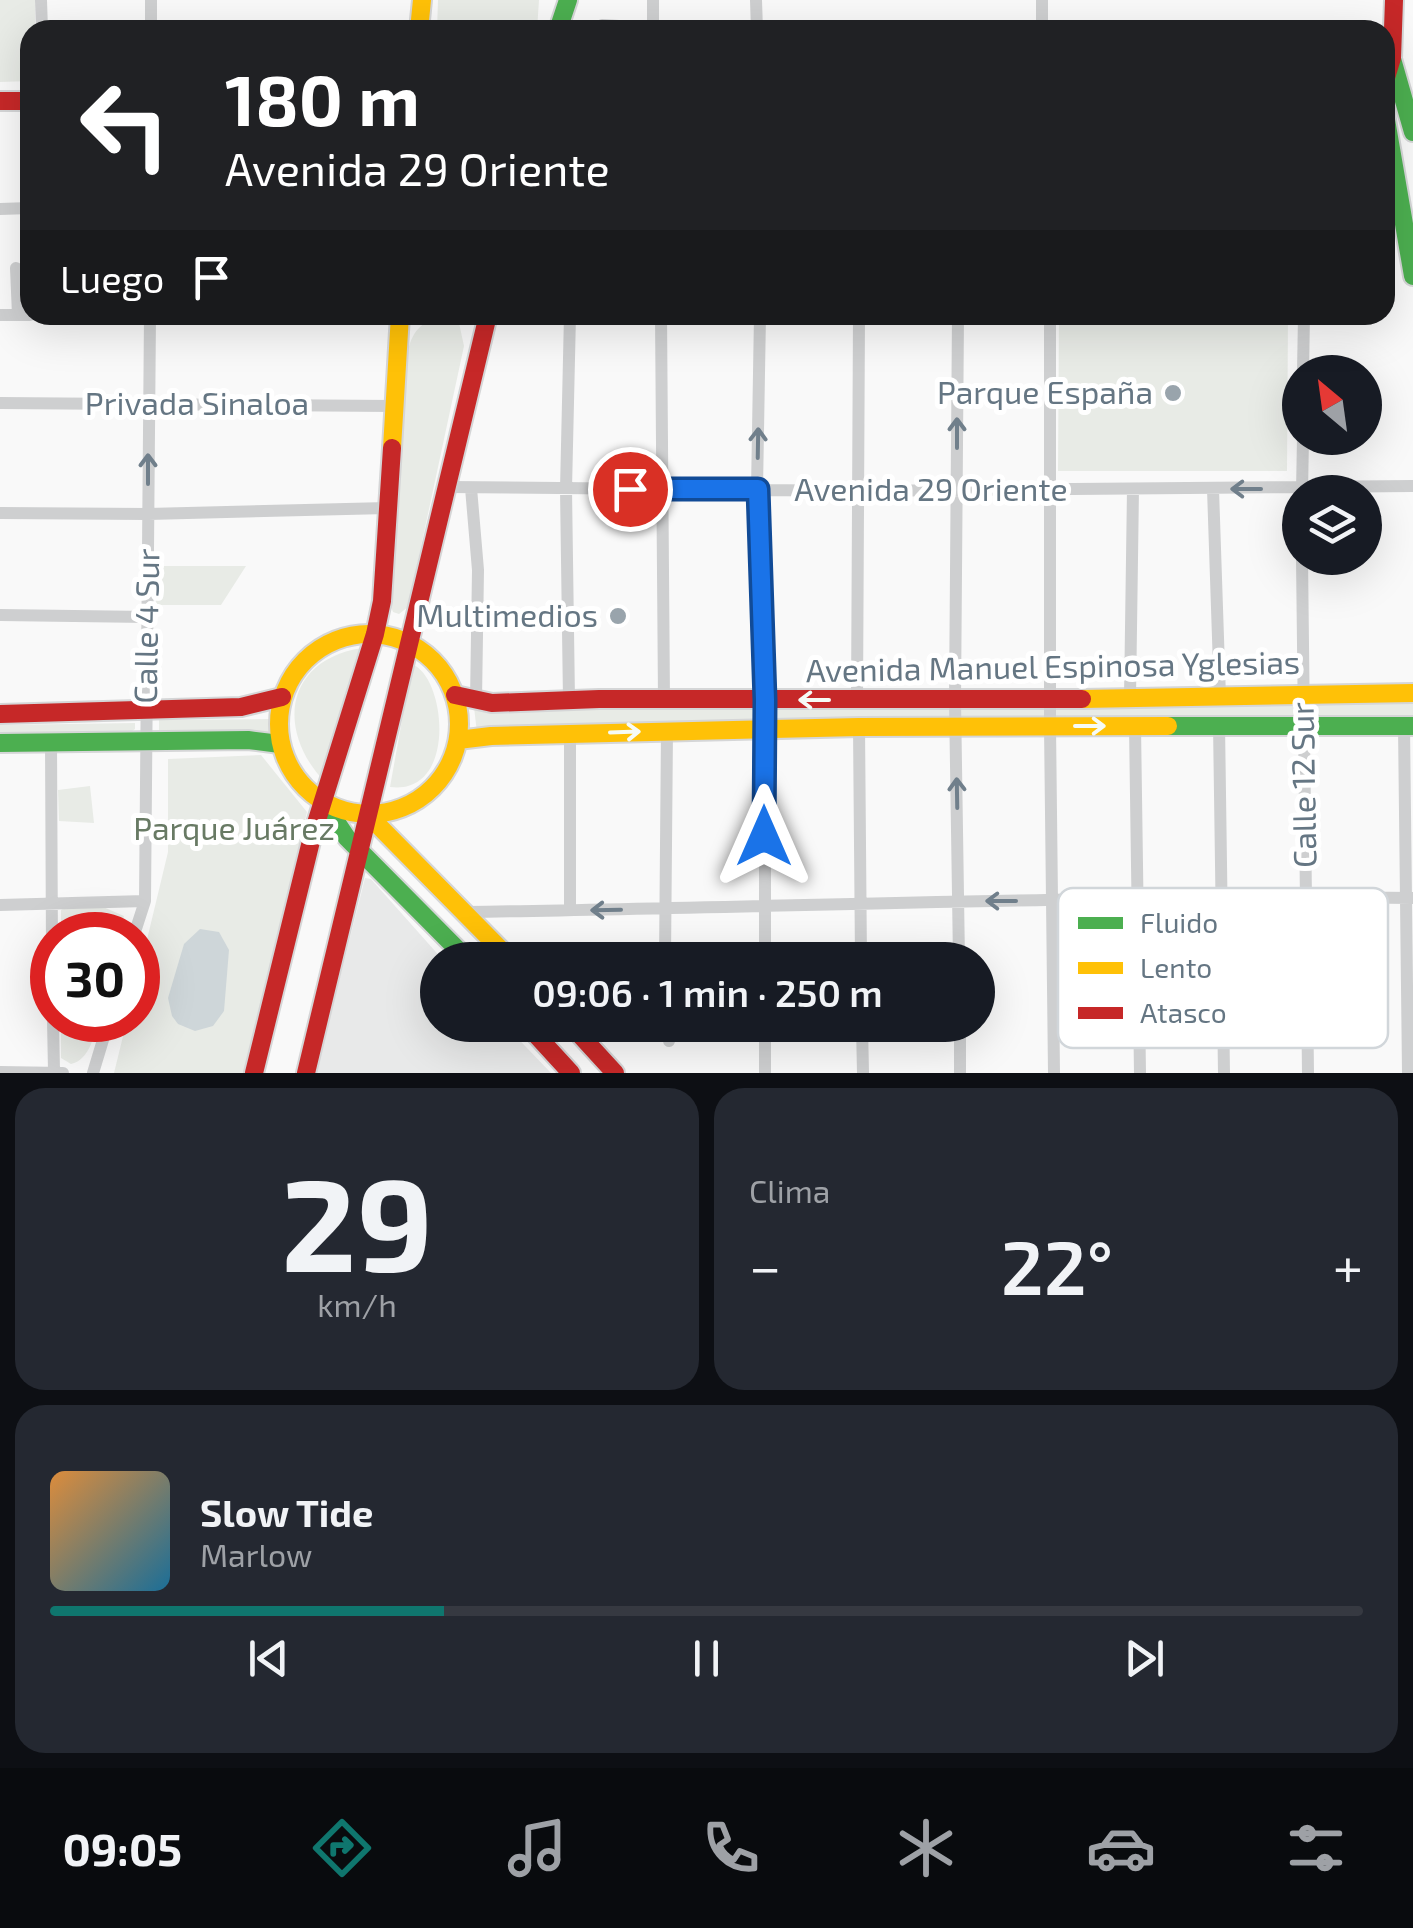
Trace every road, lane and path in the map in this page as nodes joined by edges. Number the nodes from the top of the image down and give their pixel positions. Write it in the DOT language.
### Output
graph roads {
  1 [pos="1396,86"];
  2 [pos="1413,132"];
  3 [pos="1395,172"];
  4 [pos="16,268"];
  5 [pos="1413,276"];
  6 [pos="20,292"];
  7 [pos="150,325"];
  8 [pos="399,325"];
  9 [pos="486,325"];
  10 [pos="570,325"];
  11 [pos="661,325"];
  12 [pos="760,325"];
  13 [pos="858,325"];
  14 [pos="958,325"];
  15 [pos="1050,325"];
  16 [pos="1304,325"];
  17 [pos="1303,355"];
  18 [pos="0,403"];
  19 [pos="148,403"];
  20 [pos="394,406"];
  21 [pos="1413,486"];
  22 [pos="448,487"];
  23 [pos="1382,487"];
  24 [pos="470,488"];
  25 [pos="566,489"];
  26 [pos="662,489"];
  27 [pos="758,489"];
  28 [pos="1133,489"];
  29 [pos="1213,489"];
  30 [pos="1052,490"];
  31 [pos="1282,490"];
  32 [pos="859,491"];
  33 [pos="956,491"];
  34 [pos="387,508"];
  35 [pos="0,513"];
  36 [pos="148,514"];
  37 [pos="1302,575"];
  38 [pos="0,614"];
  39 [pos="148,616"];
  40 [pos="375,634"];
  41 [pos="411,644"];
  42 [pos="1413,693"];
  43 [pos="454,695"];
  44 [pos="1302,695"];
  45 [pos="1220,696"];
  46 [pos="282,697"];
  47 [pos="1130,698"];
  48 [pos="476,700"];
  49 [pos="569,700"];
  50 [pos="664,700"];
  51 [pos="765,700"];
  52 [pos="858,700"];
  53 [pos="955,700"];
  54 [pos="1051,700"];
  55 [pos="145,712"];
  56 [pos="0,714"];
  57 [pos="1219,724"];
  58 [pos="1304,725"];
  59 [pos="1050,726"];
  60 [pos="1135,726"];
  61 [pos="1409,726"];
  62 [pos="859,727"];
  63 [pos="955,727"];
  64 [pos="764,729"];
  65 [pos="667,730"];
  66 [pos="570,733"];
  67 [pos="458,740"];
  68 [pos="50,742"];
  69 [pos="144,742"];
  70 [pos="0,744"];
  71 [pos="280,744"];
  72 [pos="322,802"];
  73 [pos="368,814"];
  74 [pos="358,849"];
  75 [pos="1138,888"];
  76 [pos="1220,888"];
  77 [pos="1305,888"];
  78 [pos="1409,898"];
  79 [pos="1053,900"];
  80 [pos="1058,900"];
  81 [pos="144,901"];
  82 [pos="959,901"];
  83 [pos="860,904"];
  84 [pos="0,905"];
  85 [pos="52,905"];
  86 [pos="764,908"];
  87 [pos="664,909"];
  88 [pos="570,910"];
  89 [pos="52,912"];
  90 [pos="141,912"];
  91 [pos="466,912"];
  92 [pos="450,942"];
  93 [pos="494,942"];
  94 [pos="665,942"];
  95 [pos="764,942"];
  96 [pos="861,942"];
  97 [pos="959,942"];
  98 [pos="55,1042"];
  99 [pos="103,1042"];
  100 [pos="543,1042"];
  101 [pos="587,1042"];
  102 [pos="765,1042"];
  103 [pos="862,1042"];
  104 [pos="960,1042"];
  105 [pos="1140,1048"];
  106 [pos="1223,1048"];
  107 [pos="1308,1048"];
  108 [pos="0,1072"];
  109 [pos="58,1072"];
  110 [pos="94,1073"];
  111 [pos="254,1073"];
  112 [pos="306,1073"];
  113 [pos="571,1073"];
  114 [pos="616,1073"];
  115 [pos="765,1073"];
  116 [pos="863,1073"];
  117 [pos="960,1073"];
  118 [pos="1054,1073"];
  119 [pos="1140,1073"];
  120 [pos="1224,1073"];
  121 [pos="1308,1073"];
  122 [pos="1408,1073"];
  1 -- 2 [label="main road"];
  3 -- 5 [label="main road"];
  4 -- 6 [label="street"];
  7 -- 19 [label="street, Calle 4 Sur"];
  8 -- 20 [label="main road"];
  9 -- 22 [label="main road"];
  10 -- 25 [label="street"];
  11 -- 26 [label="street"];
  27 -- 12 [label="street, one-way"];
  13 -- 32 [label="street"];
  33 -- 14 [label="street, one-way"];
  15 -- 30 [label="street"];
  16 -- 17 [label="street"];
  18 -- 19 [label="street, Privada Sinaloa"];
  19 -- 20 [label="street, Privada Sinaloa"];
  36 -- 19 [label="street, Calle 4 Sur, one-way"];
  20 -- 34 [label="main road"];
  21 -- 23 [label="street, Avenida 29 Oriente"];
  22 -- 24 [label="street, Avenida 29 Oriente"];
  22 -- 41 [label="main road"];
  24 -- 25 [label="street, Avenida 29 Oriente"];
  24 -- 48 [label="street"];
  25 -- 26 [label="street, Avenida 29 Oriente"];
  25 -- 49 [label="street"];
  26 -- 27 [label="street, Avenida 29 Oriente"];
  26 -- 50 [label="street"];
  27 -- 32 [label="street, Avenida 29 Oriente"];
  27 -- 51 [label="street"];
  28 -- 29 [label="street, Avenida 29 Oriente"];
  28 -- 30 [label="street, Avenida 29 Oriente"];
  28 -- 47 [label="street"];
  31 -- 29 [label="street, Avenida 29 Oriente, one-way"];
  29 -- 45 [label="street"];
  30 -- 33 [label="street, Avenida 29 Oriente"];
  30 -- 54 [label="street"];
  32 -- 33 [label="street, Avenida 29 Oriente"];
  32 -- 52 [label="street"];
  33 -- 53 [label="street"];
  34 -- 36 [label="street"];
  34 -- 40 [label="main road"];
  35 -- 36 [label="street"];
  36 -- 39 [label="street, Calle 4 Sur"];
  37 -- 44 [label="street, Calle 12 Sur"];
  38 -- 39 [label="street"];
  39 -- 55 [label="street, Calle 4 Sur"];
  40 -- 41 [label="main road"];
  40 -- 46 [label="main road"];
  40 -- 72 [label="main road"];
  41 -- 43 [label="main road"];
  41 -- 73 [label="main road"];
  42 -- 44 [label="main road, Avenida Manuel Espinosa Yglesias"];
  43 -- 48 [label="main road, Avenida Manuel Espinosa Yglesias"];
  43 -- 67 [label="main road"];
  44 -- 45 [label="main road, Avenida Manuel Espinosa Yglesias"];
  44 -- 58 [label="street, Calle 12 Sur"];
  45 -- 47 [label="main road, Avenida Manuel Espinosa Yglesias"];
  46 -- 55 [label="main road"];
  46 -- 71 [label="main road"];
  47 -- 54 [label="main road, Avenida Manuel Espinosa Yglesias"];
  48 -- 49 [label="main road, Avenida Manuel Espinosa Yglesias"];
  49 -- 50 [label="main road, Avenida Manuel Espinosa Yglesias"];
  50 -- 51 [label="main road, Avenida Manuel Espinosa Yglesias"];
  52 -- 51 [label="main road, Avenida Manuel Espinosa Yglesias, one-way"];
  51 -- 64 [label="street"];
  52 -- 53 [label="main road, Avenida Manuel Espinosa Yglesias"];
  53 -- 54 [label="main road, Avenida Manuel Espinosa Yglesias"];
  53 -- 63 [label="street"];
  54 -- 59 [label="street"];
  55 -- 56 [label="main road"];
  55 -- 69 [label="street, Calle 4 Sur"];
  57 -- 58 [label="main road, Avenida Manuel Espinosa Yglesias"];
  57 -- 60 [label="main road, Avenida Manuel Espinosa Yglesias"];
  57 -- 76 [label="street"];
  58 -- 61 [label="main road, Avenida Manuel Espinosa Yglesias"];
  58 -- 77 [label="street, Calle 12 Sur"];
  59 -- 60 [label="main road, Avenida Manuel Espinosa Yglesias, one-way"];
  59 -- 63 [label="main road, Avenida Manuel Espinosa Yglesias"];
  59 -- 79 [label="street"];
  60 -- 75 [label="street"];
  61 -- 78 [label="street"];
  62 -- 63 [label="main road, Avenida Manuel Espinosa Yglesias"];
  62 -- 64 [label="main road, Avenida Manuel Espinosa Yglesias"];
  62 -- 83 [label="street"];
  82 -- 63 [label="street, one-way"];
  64 -- 65 [label="main road, Avenida Manuel Espinosa Yglesias"];
  64 -- 86 [label="street"];
  66 -- 65 [label="main road, Avenida Manuel Espinosa Yglesias, one-way"];
  65 -- 87 [label="street"];
  66 -- 67 [label="main road, Avenida Manuel Espinosa Yglesias"];
  66 -- 88 [label="street"];
  67 -- 73 [label="main road"];
  68 -- 69 [label="main road"];
  68 -- 70 [label="main road"];
  68 -- 85 [label="street"];
  69 -- 71 [label="main road"];
  69 -- 81 [label="street, Calle 4 Sur"];
  71 -- 72 [label="main road"];
  72 -- 73 [label="main road"];
  72 -- 74 [label="main road"];
  72 -- 111 [label="main road"];
  73 -- 74 [label="main road"];
  73 -- 91 [label="main road"];
  74 -- 92 [label="main road"];
  74 -- 112 [label="main road"];
  78 -- 122 [label="street"];
  79 -- 80 [label="street"];
  79 -- 82 [label="street, one-way"];
  79 -- 118 [label="street"];
  81 -- 85 [label="street"];
  81 -- 90 [label="street, Calle 4 Sur"];
  82 -- 83 [label="street"];
  82 -- 97 [label="street"];
  83 -- 86 [label="street"];
  83 -- 96 [label="street"];
  84 -- 85 [label="street"];
  85 -- 89 [label="street"];
  86 -- 87 [label="street"];
  86 -- 95 [label="street"];
  87 -- 88 [label="street, one-way"];
  87 -- 94 [label="street"];
  88 -- 91 [label="street"];
  91 -- 93 [label="main road"];
  98 -- 109 [label="street"];
  99 -- 110 [label="street"];
  100 -- 113 [label="main road"];
  101 -- 114 [label="main road"];
  102 -- 115 [label="street"];
  103 -- 116 [label="street"];
  104 -- 117 [label="street"];
  105 -- 119 [label="street"];
  106 -- 120 [label="street"];
  107 -- 121 [label="street, Calle 12 Sur"];
  108 -- 109 [label="street"];
}
